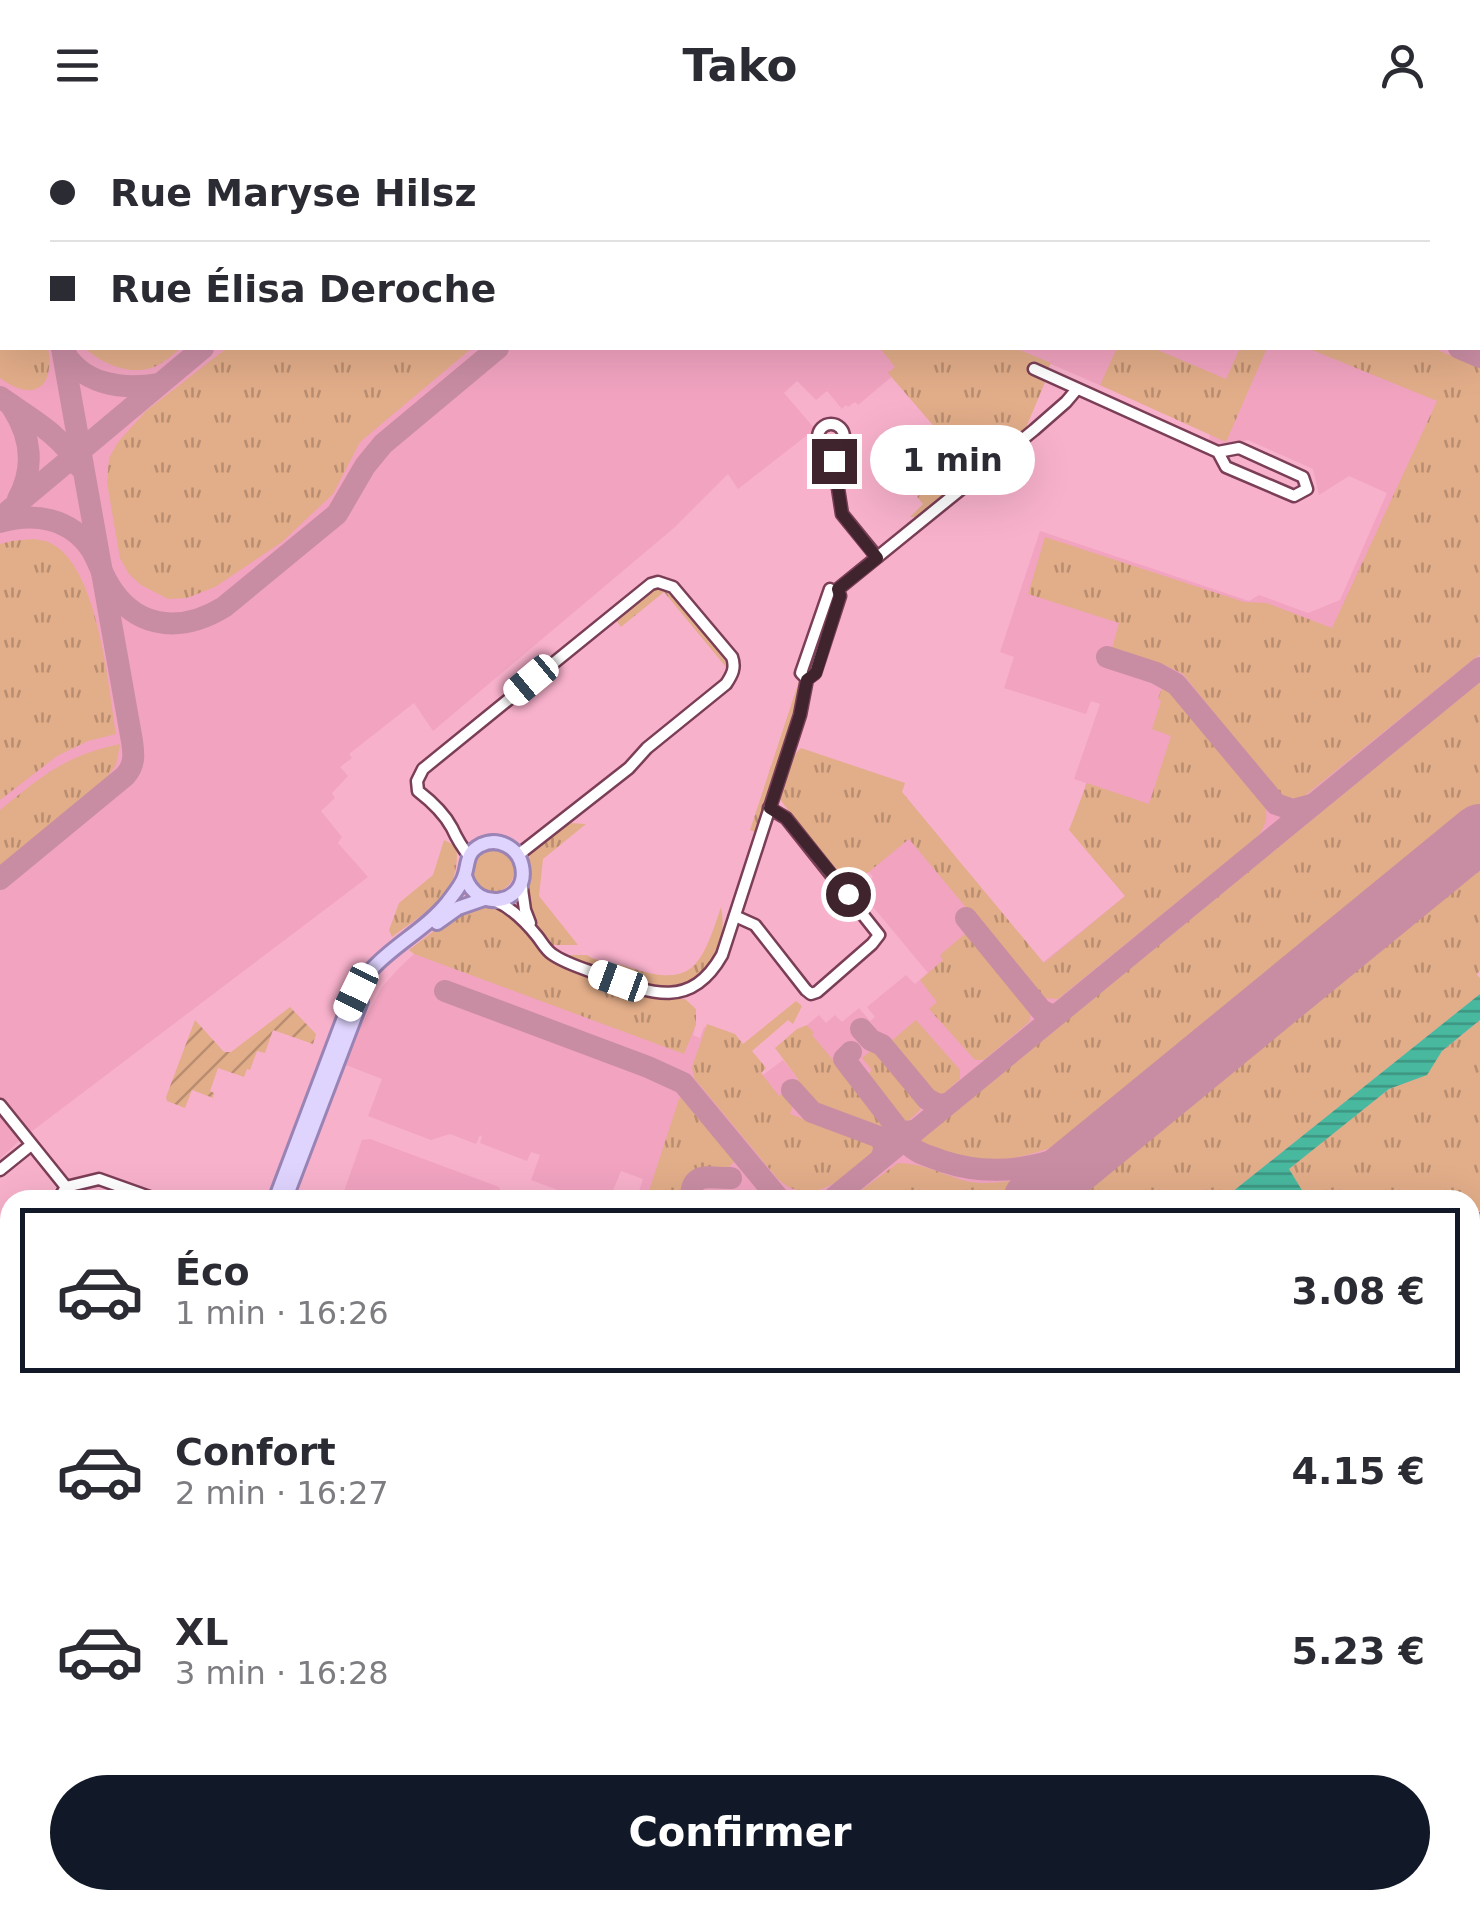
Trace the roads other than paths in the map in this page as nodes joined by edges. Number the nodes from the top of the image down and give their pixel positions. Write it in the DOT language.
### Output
graph roads {
  1 [pos="1034,369"];
  2 [pos="1077,388"];
  3 [pos="832,450"];
  4 [pos="1218,452"];
  5 [pos="877,558"];
  6 [pos="770,808"];
  7 [pos="518,855"];
  8 [pos="469,856"];
  9 [pos="465,876"];
  10 [pos="521,882"];
  11 [pos="490,900"];
  12 [pos="734,916"];
  13 [pos="535,933"];
  14 [pos="0,1106"];
  15 [pos="30,1145"];
  16 [pos="0,1170"];
  17 [pos="66,1187"];
  18 [pos="64,1190"];
  19 [pos="129,1190"];
  20 [pos="279,1190"];
  21 [pos="289,1190"];
  1 -- 2 [label="street"];
  2 -- 4 [label="street"];
  2 -- 5 [label="street"];
  3 -- 5 [label="street"];
  4 -- 4 [label="street"];
  5 -- 6 [label="street"];
  6 -- 12 [label="street"];
  6 -- 12 [label="street"];
  7 -- 8 [label="main road"];
  7 -- 8 [label="street"];
  7 -- 10 [label="main road"];
  8 -- 9 [label="main road"];
  9 -- 11 [label="main road"];
  9 -- 20 [label="main road"];
  10 -- 11 [label="main road"];
  10 -- 13 [label="street"];
  11 -- 13 [label="street"];
  11 -- 21 [label="main road"];
  12 -- 13 [label="street"];
  14 -- 15 [label="street"];
  15 -- 16 [label="street"];
  15 -- 17 [label="street"];
  17 -- 18 [label="street"];
  17 -- 19 [label="street"];
}
